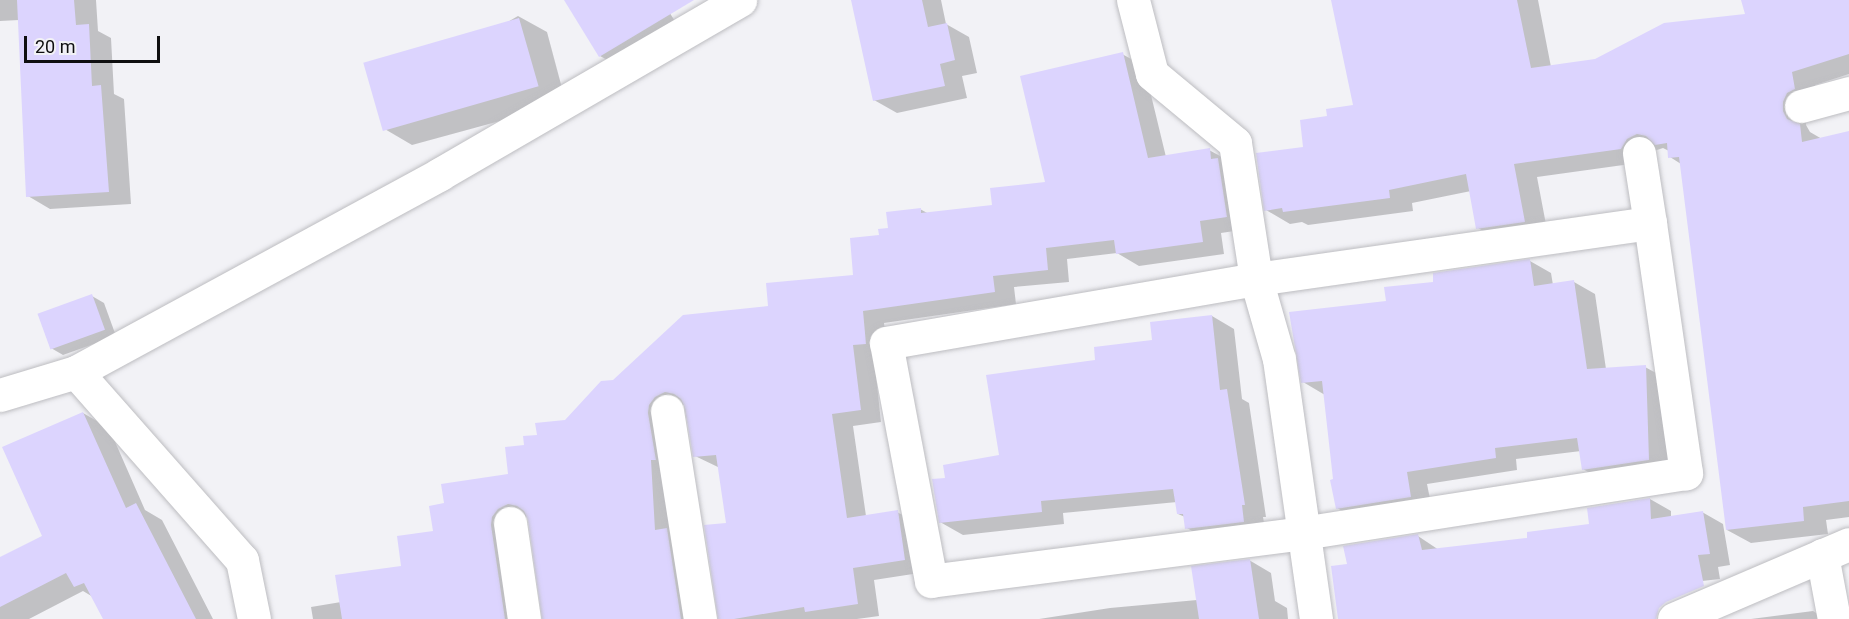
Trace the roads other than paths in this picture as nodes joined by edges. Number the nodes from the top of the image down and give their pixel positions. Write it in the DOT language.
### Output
graph roads {
  1 [pos="740,0"];
  2 [pos="1133,0"];
  3 [pos="1849,93"];
  4 [pos="1801,106"];
  5 [pos="1639,153"];
  6 [pos="1650,223"];
  7 [pos="1256,279"];
  8 [pos="76,372"];
  9 [pos="0,395"];
  10 [pos="667,411"];
  11 [pos="510,523"];
  12 [pos="1304,533"];
  13 [pos="1836,550"];
  14 [pos="254,619"];
  15 [pos="524,619"];
  16 [pos="700,619"];
  17 [pos="1316,619"];
  18 [pos="1674,619"];
  19 [pos="1834,619"];
  1 -- 8 [label="street"];
  2 -- 7 [label="street"];
  3 -- 4 [label="street"];
  5 -- 6 [label="street"];
  6 -- 7 [label="street"];
  6 -- 12 [label="street"];
  7 -- 12 [label="street"];
  7 -- 12 [label="street"];
  8 -- 9 [label="street"];
  8 -- 14 [label="street"];
  10 -- 16 [label="street"];
  11 -- 15 [label="street"];
  12 -- 17 [label="street"];
  13 -- 18 [label="street"];
  13 -- 19 [label="street"];
}
